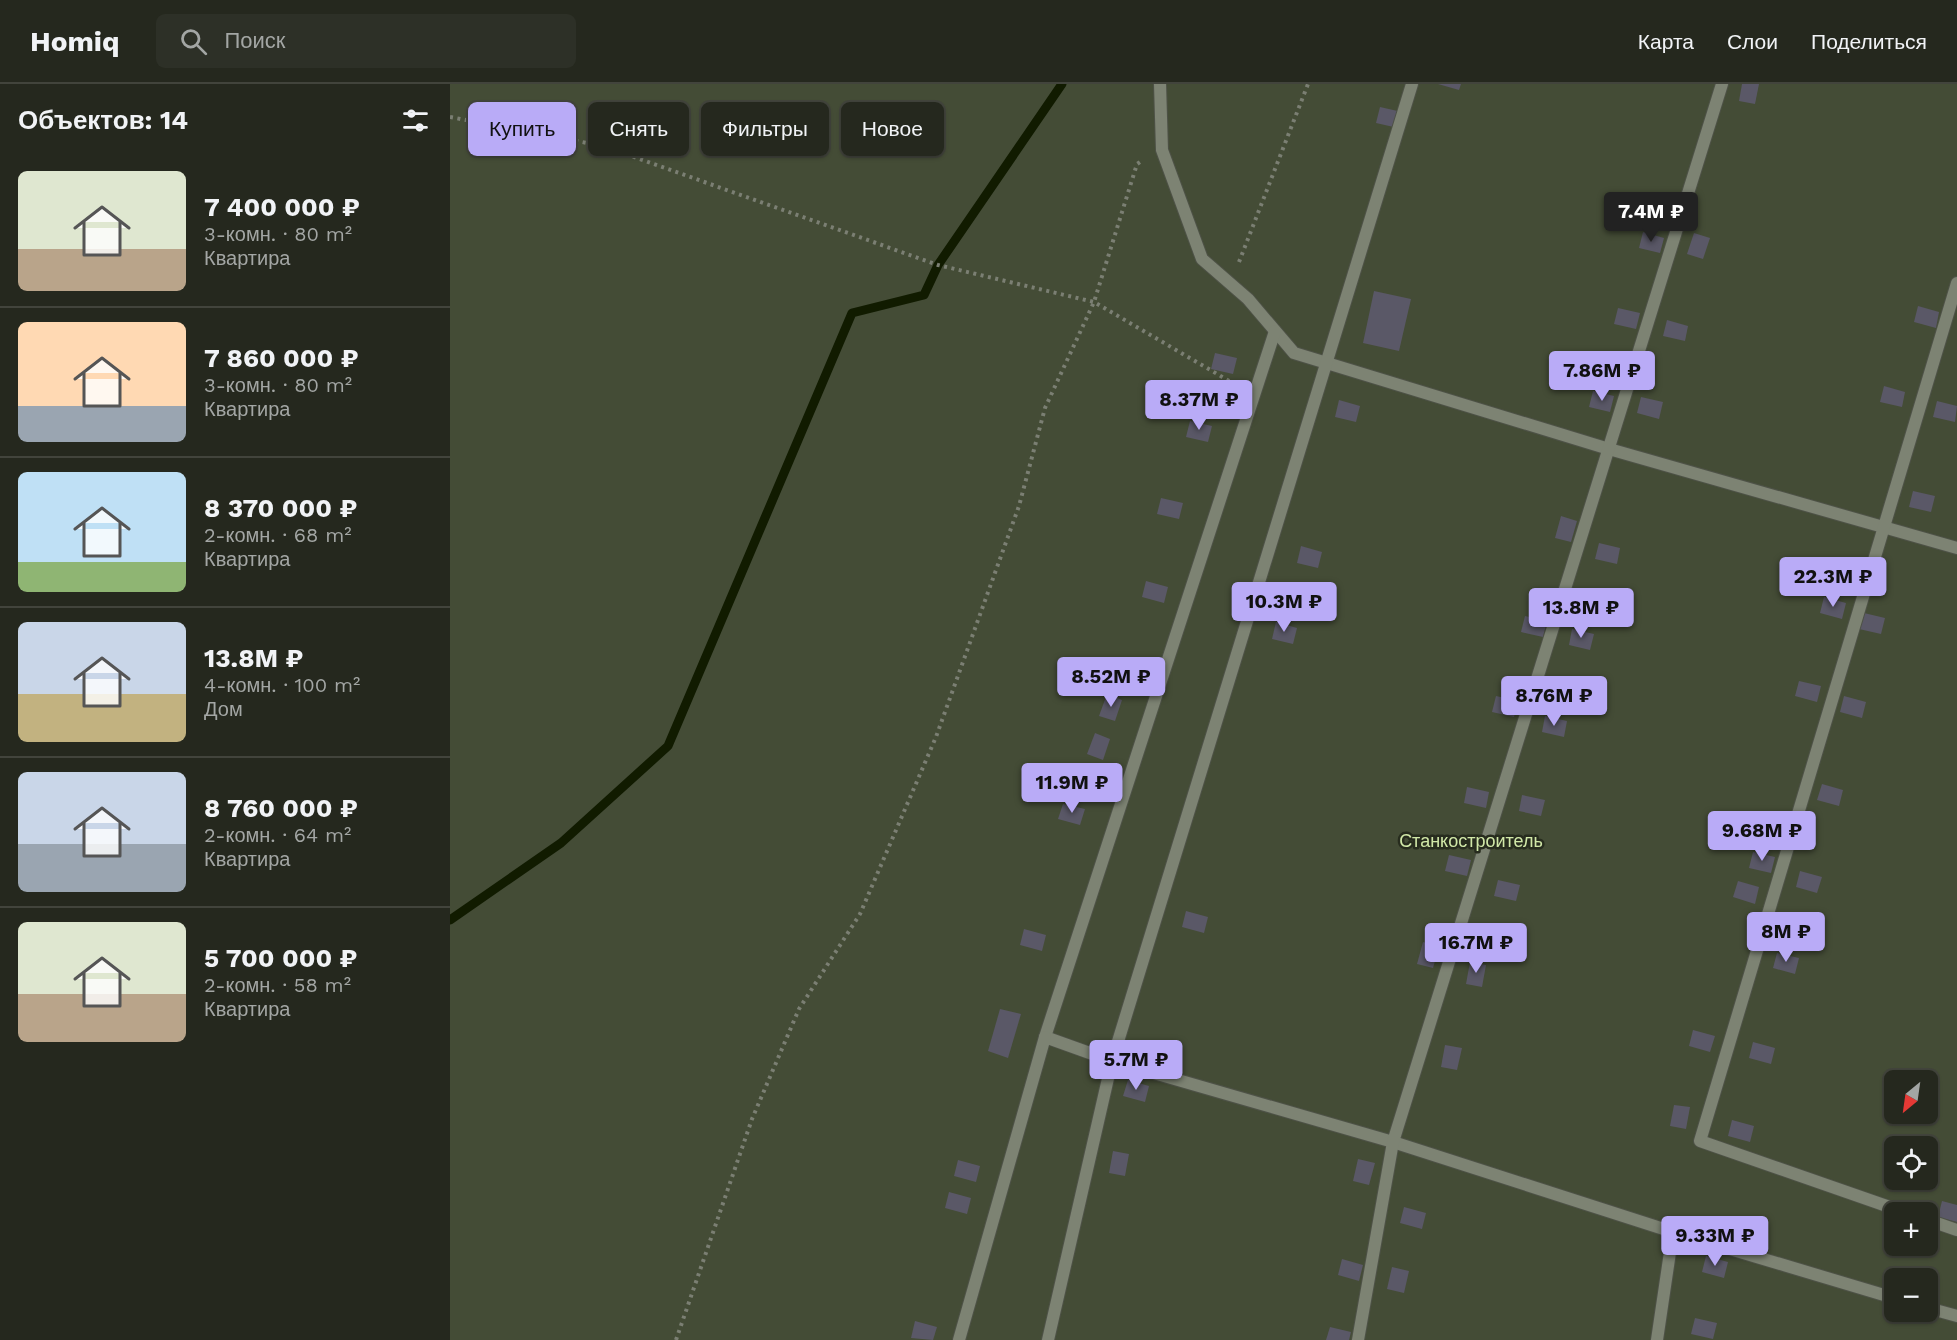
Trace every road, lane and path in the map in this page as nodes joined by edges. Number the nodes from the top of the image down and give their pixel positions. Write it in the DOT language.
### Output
graph roads {
  1 [pos="1160,84"];
  2 [pos="1308,84"];
  3 [pos="1412,84"];
  4 [pos="1722,84"];
  5 [pos="450,117"];
  6 [pos="1162,150"];
  7 [pos="1230,283"];
  8 [pos="1957,283"];
  9 [pos="1094,303"];
  10 [pos="1275,331"];
  11 [pos="1328,362"];
  12 [pos="1254,395"];
  13 [pos="1609,449"];
  14 [pos="1885,527"];
  15 [pos="1957,548"];
  16 [pos="1045,1037"];
  17 [pos="1112,1061"];
  18 [pos="1393,1142"];
  19 [pos="1884,1205"];
  20 [pos="1938,1223"];
  21 [pos="1957,1230"];
  22 [pos="1673,1232"];
  23 [pos="1884,1295"];
  24 [pos="1938,1311"];
  25 [pos="1957,1316"];
  26 [pos="676,1340"];
  27 [pos="959,1340"];
  28 [pos="1048,1340"];
  29 [pos="1358,1340"];
  30 [pos="1657,1340"];
  1 -- 6 [label="lane"];
  2 -- 7 [label="path"];
  3 -- 11 [label="lane"];
  4 -- 13 [label="lane"];
  5 -- 9 [label="path"];
  6 -- 7 [label="lane"];
  6 -- 9 [label="path"];
  7 -- 10 [label="lane"];
  8 -- 14 [label="lane"];
  9 -- 12 [label="path"];
  9 -- 26 [label="path"];
  10 -- 11 [label="lane"];
  10 -- 12 [label="lane"];
  11 -- 13 [label="lane"];
  11 -- 17 [label="lane"];
  12 -- 16 [label="lane"];
  13 -- 14 [label="lane"];
  13 -- 18 [label="lane"];
  14 -- 15 [label="lane"];
  14 -- 19 [label="lane"];
  16 -- 17 [label="lane"];
  16 -- 27 [label="lane"];
  17 -- 18 [label="lane"];
  17 -- 28 [label="lane"];
  18 -- 22 [label="lane"];
  18 -- 29 [label="lane"];
  20 -- 21 [label="lane"];
  22 -- 23 [label="lane"];
  22 -- 30 [label="lane"];
  24 -- 25 [label="lane"];
}
